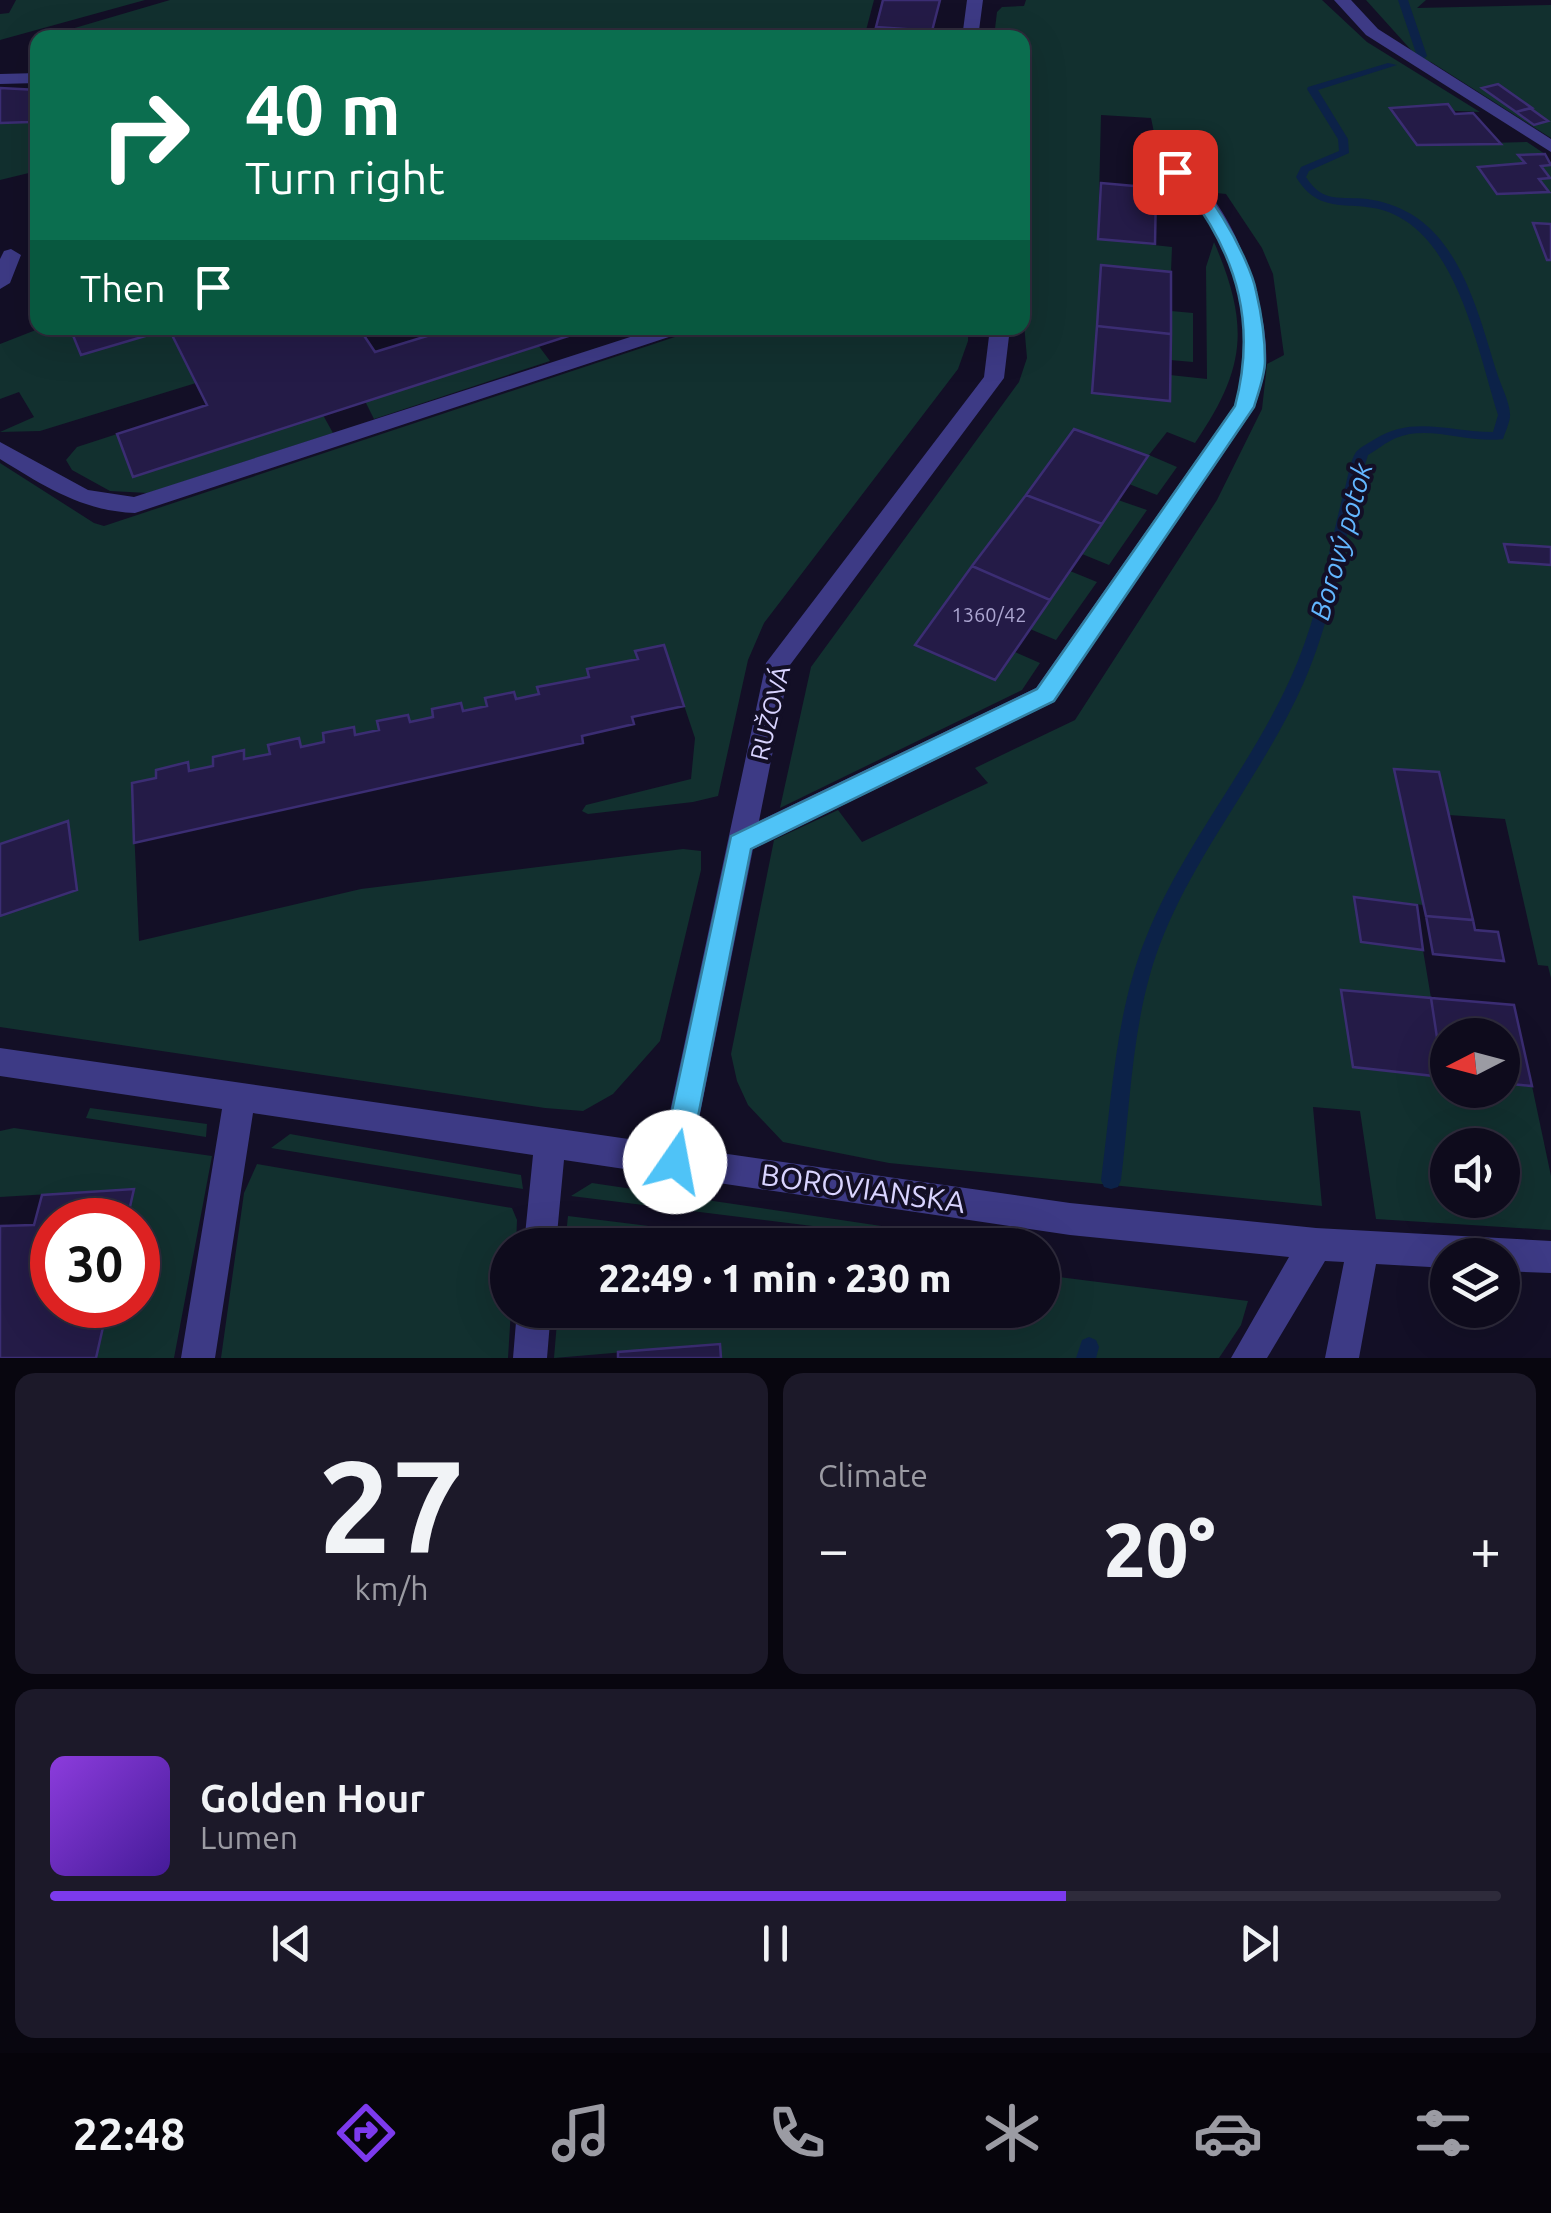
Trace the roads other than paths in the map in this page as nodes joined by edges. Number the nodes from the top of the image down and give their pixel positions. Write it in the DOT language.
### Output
graph roads {
  1 [pos="975,0"];
  2 [pos="1342,0"];
  3 [pos="971,30"];
  4 [pos="30,78"];
  5 [pos="0,80"];
  6 [pos="1551,147"];
  7 [pos="1175,172"];
  8 [pos="11,256"];
  9 [pos="0,283"];
  10 [pos="656,335"];
  11 [pos="1001,335"];
  12 [pos="0,449"];
  13 [pos="740,843"];
  14 [pos="0,1062"];
  15 [pos="240,1096"];
  16 [pos="550,1141"];
  17 [pos="675,1162"];
  18 [pos="542,1228"];
  19 [pos="1316,1244"];
  20 [pos="1363,1247"];
  21 [pos="1551,1257"];
  22 [pos="532,1328"];
  23 [pos="198,1358"];
  24 [pos="530,1358"];
  25 [pos="1248,1358"];
  26 [pos="1342,1358"];
  1 -- 3 [label="street"];
  2 -- 6 [label="street"];
  4 -- 5 [label="street"];
  7 -- 13 [label="street"];
  8 -- 9 [label="street"];
  10 -- 12 [label="street"];
  11 -- 13 [label="street, RUŽOVÁ"];
  13 -- 17 [label="street, RUŽOVÁ"];
  14 -- 15 [label="street, BOROVIANSKA"];
  15 -- 16 [label="street, BOROVIANSKA"];
  15 -- 23 [label="street"];
  16 -- 17 [label="street, BOROVIANSKA"];
  16 -- 18 [label="street"];
  17 -- 19 [label="street, BOROVIANSKA"];
  19 -- 20 [label="street, BOROVIANSKA"];
  19 -- 25 [label="street"];
  20 -- 21 [label="street, BOROVIANSKA"];
  20 -- 26 [label="street"];
  22 -- 24 [label="street"];
}
